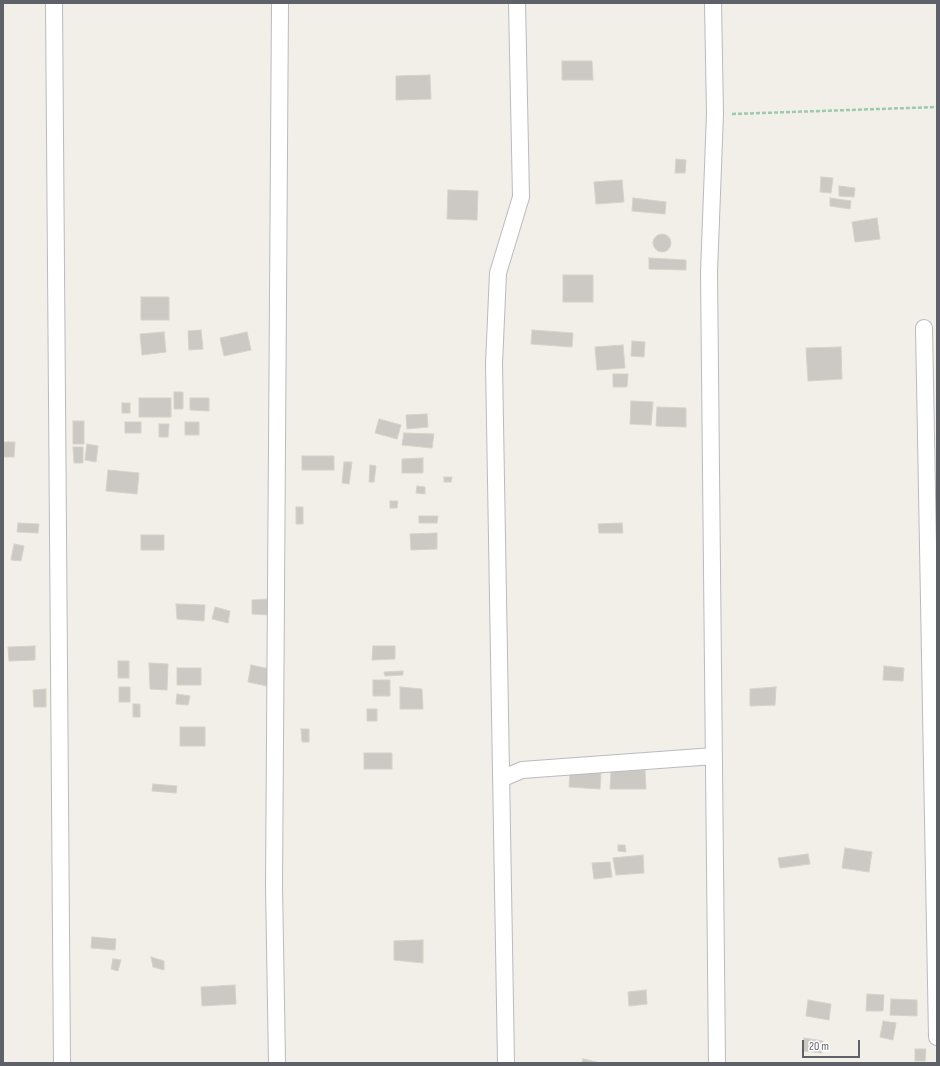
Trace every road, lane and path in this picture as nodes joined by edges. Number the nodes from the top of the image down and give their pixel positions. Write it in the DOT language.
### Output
graph roads {
  1 [pos="54,3"];
  2 [pos="280,3"];
  3 [pos="517,3"];
  4 [pos="713,3"];
  5 [pos="937,107"];
  6 [pos="715,114"];
  7 [pos="924,328"];
  8 [pos="714,756"];
  9 [pos="501,779"];
  10 [pos="937,1037"];
  11 [pos="62,1063"];
  12 [pos="277,1063"];
  13 [pos="506,1063"];
  14 [pos="717,1063"];
  1 -- 11 [label="street"];
  2 -- 12 [label="street"];
  3 -- 9 [label="street"];
  4 -- 6 [label="street"];
  5 -- 6 [label="path"];
  6 -- 8 [label="street"];
  7 -- 10 [label="street"];
  8 -- 9 [label="street"];
  8 -- 14 [label="street"];
  9 -- 13 [label="street"];
}
